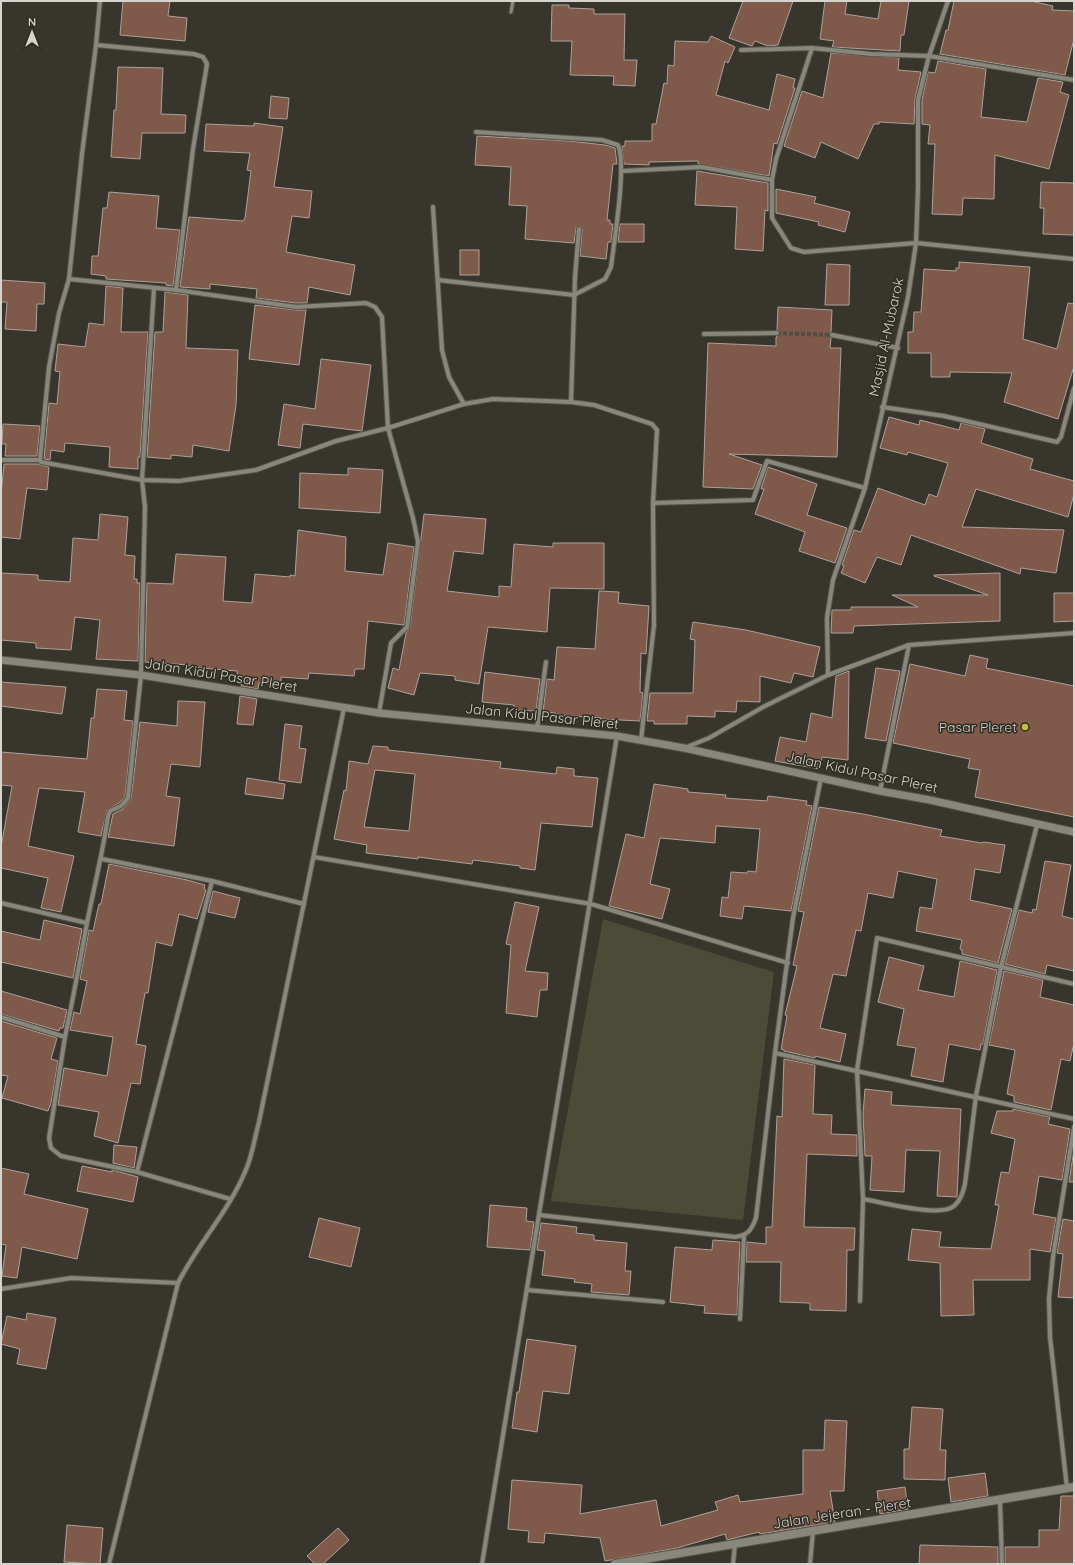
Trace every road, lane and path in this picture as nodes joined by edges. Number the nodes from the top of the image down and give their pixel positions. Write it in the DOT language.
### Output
graph roads {
  1 [pos="100,1"];
  2 [pos="513,1"];
  3 [pos="948,1"];
  4 [pos="511,12"];
  5 [pos="96,45"];
  6 [pos="812,48"];
  7 [pos="741,50"];
  8 [pos="929,56"];
  9 [pos="1074,80"];
  10 [pos="476,132"];
  11 [pos="622,171"];
  12 [pos="772,180"];
  13 [pos="433,207"];
  14 [pos="579,229"];
  15 [pos="916,243"];
  16 [pos="1074,259"];
  17 [pos="69,279"];
  18 [pos="438,280"];
  19 [pos="154,288"];
  20 [pos="176,290"];
  21 [pos="574,295"];
  22 [pos="778,333"];
  23 [pos="704,334"];
  24 [pos="832,335"];
  25 [pos="898,348"];
  26 [pos="1074,388"];
  27 [pos="571,402"];
  28 [pos="464,404"];
  29 [pos="882,406"];
  30 [pos="388,428"];
  31 [pos="1,460"];
  32 [pos="40,460"];
  33 [pos="142,480"];
  34 [pos="865,488"];
  35 [pos="653,503"];
  36 [pos="1074,633"];
  37 [pos="909,645"];
  38 [pos="1,660"];
  39 [pos="546,662"];
  40 [pos="141,675"];
  41 [pos="828,675"];
  42 [pos="344,708"];
  43 [pos="379,713"];
  44 [pos="537,728"];
  45 [pos="617,736"];
  46 [pos="641,740"];
  47 [pos="684,748"];
  48 [pos="821,778"];
  49 [pos="880,791"];
  50 [pos="1037,825"];
  51 [pos="1074,832"];
  52 [pos="314,857"];
  53 [pos="102,858"];
  54 [pos="212,881"];
  55 [pos="1,903"];
  56 [pos="304,904"];
  57 [pos="591,904"];
  58 [pos="87,923"];
  59 [pos="788,963"];
  60 [pos="1001,968"];
  61 [pos="1074,984"];
  62 [pos="1,1018"];
  63 [pos="65,1037"];
  64 [pos="775,1053"];
  65 [pos="857,1070"];
  66 [pos="976,1096"];
  67 [pos="1074,1119"];
  68 [pos="1074,1127"];
  69 [pos="137,1172"];
  70 [pos="230,1199"];
  71 [pos="863,1199"];
  72 [pos="539,1216"];
  73 [pos="744,1236"];
  74 [pos="178,1283"];
  75 [pos="1,1289"];
  76 [pos="527,1290"];
  77 [pos="860,1301"];
  78 [pos="663,1302"];
  79 [pos="740,1319"];
  80 [pos="1070,1488"];
  81 [pos="1000,1500"];
  82 [pos="813,1531"];
  83 [pos="735,1544"];
  84 [pos="109,1564"];
  85 [pos="482,1564"];
  86 [pos="615,1564"];
  87 [pos="733,1564"];
  88 [pos="810,1564"];
  89 [pos="1002,1564"];
  1 -- 5 [label="street"];
  2 -- 4 [label="lane"];
  3 -- 8 [label="street, Masjid Al-Mubarok"];
  5 -- 17 [label="street"];
  5 -- 20 [label="street"];
  6 -- 7 [label="street"];
  6 -- 8 [label="street"];
  6 -- 12 [label="street"];
  8 -- 9 [label="street"];
  8 -- 15 [label="street, Masjid Al-Mubarok"];
  10 -- 11 [label="street"];
  11 -- 12 [label="street"];
  11 -- 21 [label="street"];
  12 -- 15 [label="street"];
  13 -- 18 [label="street"];
  14 -- 21 [label="street"];
  15 -- 16 [label="street"];
  15 -- 25 [label="street, Masjid Al-Mubarok"];
  17 -- 19 [label="street"];
  17 -- 32 [label="street"];
  18 -- 21 [label="street"];
  18 -- 28 [label="street"];
  19 -- 20 [label="street"];
  19 -- 33 [label="street"];
  20 -- 30 [label="street"];
  21 -- 27 [label="street"];
  22 -- 23 [label="street"];
  24 -- 25 [label="street"];
  25 -- 29 [label="street, Masjid Al-Mubarok"];
  26 -- 29 [label="street"];
  27 -- 28 [label="street"];
  27 -- 35 [label="street"];
  28 -- 30 [label="street"];
  29 -- 34 [label="street, Masjid Al-Mubarok"];
  30 -- 33 [label="street"];
  30 -- 43 [label="street"];
  31 -- 32 [label="street"];
  32 -- 33 [label="street"];
  33 -- 40 [label="street"];
  34 -- 35 [label="street"];
  34 -- 41 [label="street, Masjid Al-Mubarok"];
  35 -- 46 [label="street"];
  36 -- 37 [label="street"];
  37 -- 41 [label="street"];
  37 -- 49 [label="street"];
  38 -- 40 [label="street, Jalan Kidul Pasar Pleret"];
  39 -- 44 [label="street"];
  40 -- 42 [label="street, Jalan Kidul Pasar Pleret"];
  40 -- 53 [label="street"];
  41 -- 47 [label="street"];
  42 -- 43 [label="street, Jalan Kidul Pasar Pleret"];
  42 -- 52 [label="street"];
  43 -- 44 [label="street, Jalan Kidul Pasar Pleret"];
  44 -- 45 [label="street, Jalan Kidul Pasar Pleret"];
  45 -- 46 [label="street, Jalan Kidul Pasar Pleret"];
  45 -- 57 [label="street"];
  46 -- 47 [label="street, Jalan Kidul Pasar Pleret"];
  47 -- 48 [label="street, Jalan Kidul Pasar Pleret"];
  48 -- 49 [label="street, Jalan Kidul Pasar Pleret"];
  48 -- 59 [label="street"];
  49 -- 50 [label="street, Jalan Kidul Pasar Pleret"];
  50 -- 51 [label="street, Jalan Kidul Pasar Pleret"];
  50 -- 60 [label="street"];
  52 -- 56 [label="street"];
  52 -- 57 [label="street"];
  53 -- 54 [label="street"];
  53 -- 58 [label="street"];
  54 -- 56 [label="street"];
  54 -- 69 [label="street"];
  55 -- 58 [label="street"];
  56 -- 70 [label="street"];
  57 -- 59 [label="street"];
  57 -- 72 [label="street"];
  58 -- 63 [label="street"];
  59 -- 64 [label="street"];
  60 -- 61 [label="street"];
  60 -- 65 [label="street"];
  60 -- 66 [label="street"];
  62 -- 63 [label="street"];
  63 -- 69 [label="street"];
  64 -- 65 [label="street"];
  64 -- 73 [label="street"];
  65 -- 66 [label="street"];
  65 -- 71 [label="street"];
  66 -- 67 [label="street"];
  66 -- 71 [label="street"];
  68 -- 80 [label="street"];
  69 -- 70 [label="street"];
  70 -- 74 [label="street"];
  71 -- 77 [label="street"];
  72 -- 73 [label="street"];
  72 -- 76 [label="street"];
  73 -- 79 [label="street"];
  74 -- 75 [label="street"];
  74 -- 84 [label="street"];
  76 -- 78 [label="street"];
  76 -- 85 [label="street"];
  80 -- 81 [label="main road, Jalan Jejeran - Pleret"];
  81 -- 82 [label="main road, Jalan Jejeran - Pleret"];
  81 -- 89 [label="street"];
  82 -- 83 [label="main road, Jalan Jejeran - Pleret"];
  82 -- 88 [label="street"];
  83 -- 86 [label="main road, Jalan Jejeran - Pleret"];
  83 -- 87 [label="street"];
}
